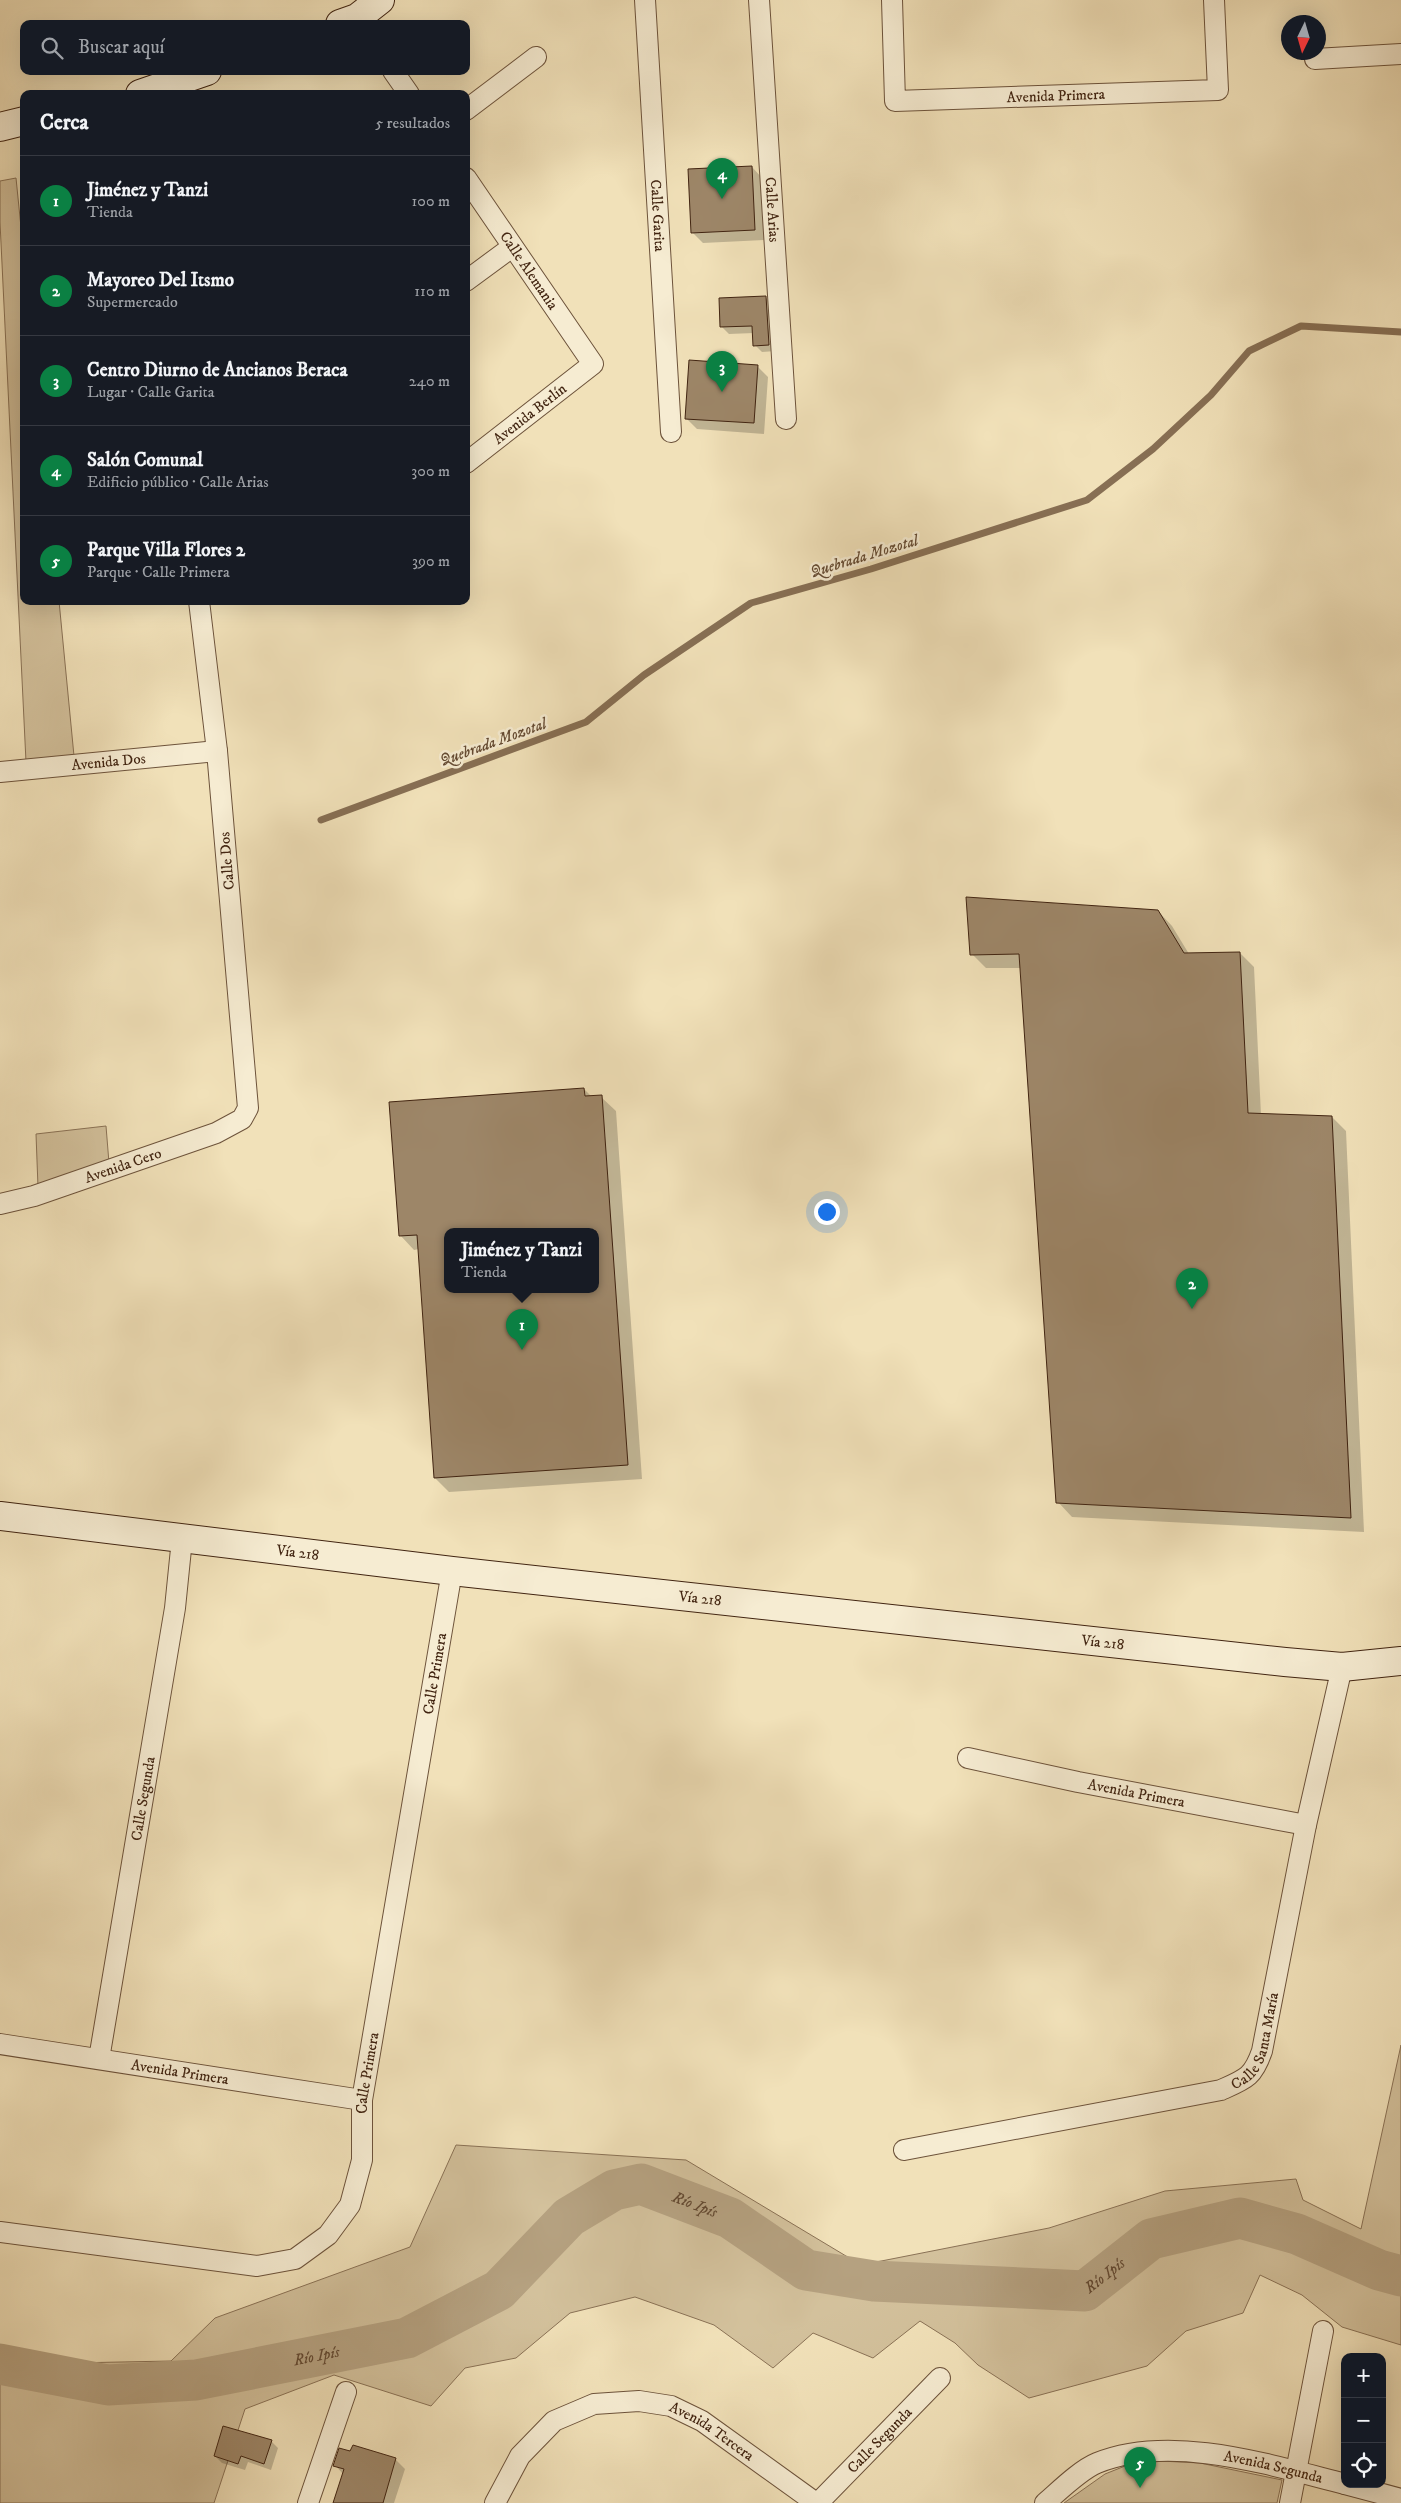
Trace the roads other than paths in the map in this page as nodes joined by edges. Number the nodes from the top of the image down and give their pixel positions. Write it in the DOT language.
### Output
graph roads {
  1 [pos="380,0"];
  2 [pos="645,0"];
  3 [pos="759,0"];
  4 [pos="892,0"];
  5 [pos="1214,0"];
  6 [pos="355,20"];
  7 [pos="1401,54"];
  8 [pos="536,57"];
  9 [pos="1326,58"];
  10 [pos="195,75"];
  11 [pos="397,75"];
  12 [pos="154,90"];
  13 [pos="406,90"];
  14 [pos="470,107"];
  15 [pos="20,123"];
  16 [pos="0,127"];
  17 [pos="470,184"];
  18 [pos="512,247"];
  19 [pos="470,278"];
  20 [pos="593,364"];
  21 [pos="786,419"];
  22 [pos="672,432"];
  23 [pos="470,460"];
  24 [pos="199,605"];
  25 [pos="217,751"];
  26 [pos="0,772"];
  27 [pos="242,1119"];
  28 [pos="0,1204"];
  29 [pos="0,1516"];
  30 [pos="182,1539"];
  31 [pos="452,1570"];
  32 [pos="1401,1661"];
  33 [pos="1342,1667"];
  34 [pos="968,1758"];
  35 [pos="1306,1825"];
  36 [pos="0,2044"];
  37 [pos="99,2059"];
  38 [pos="362,2100"];
  39 [pos="904,2150"];
  40 [pos="0,2232"];
  41 [pos="1322,2331"];
  42 [pos="940,2378"];
  43 [pos="346,2392"];
  44 [pos="1296,2471"];
  45 [pos="1341,2483"];
  46 [pos="1360,2488"];
  47 [pos="1401,2499"];
  48 [pos="308,2503"];
  49 [pos="495,2503"];
  50 [pos="817,2503"];
  51 [pos="1045,2503"];
  52 [pos="1290,2503"];
  1 -- 6 [label="main road"];
  2 -- 22 [label="street, Calle Garita"];
  3 -- 21 [label="street, Calle Arias"];
  4 -- 5 [label="street, Avenida Primera"];
  7 -- 9 [label="street"];
  8 -- 14 [label="street"];
  10 -- 12 [label="main road"];
  11 -- 13 [label="street"];
  15 -- 16 [label="main road"];
  17 -- 18 [label="street, Calle Alemania"];
  18 -- 19 [label="street"];
  18 -- 20 [label="street, Calle Alemania"];
  20 -- 23 [label="street, Avenida Berlín"];
  24 -- 25 [label="street, Calle Dos"];
  25 -- 26 [label="street, Avenida Dos"];
  25 -- 27 [label="street, Calle Dos"];
  27 -- 28 [label="street, Avenida Cero"];
  29 -- 30 [label="main road, Vía 218"];
  30 -- 31 [label="main road, Vía 218"];
  30 -- 37 [label="street, Calle Segunda"];
  31 -- 33 [label="main road, Vía 218"];
  31 -- 38 [label="street, Calle Primera"];
  32 -- 33 [label="main road, Vía 218"];
  33 -- 35 [label="street, Calle Santa María"];
  34 -- 35 [label="street, Avenida Primera"];
  35 -- 39 [label="street, Calle Santa María"];
  36 -- 37 [label="street, Avenida Primera"];
  37 -- 38 [label="street, Avenida Primera"];
  38 -- 40 [label="street, Calle Primera"];
  41 -- 44 [label="street"];
  42 -- 50 [label="street, Calle Segunda"];
  43 -- 48 [label="street"];
  44 -- 45 [label="street, Avenida Segunda"];
  44 -- 51 [label="street, Avenida Segunda"];
  44 -- 52 [label="street"];
  46 -- 47 [label="street, Avenida Segunda"];
  49 -- 50 [label="street, Avenida Tercera"];
}
